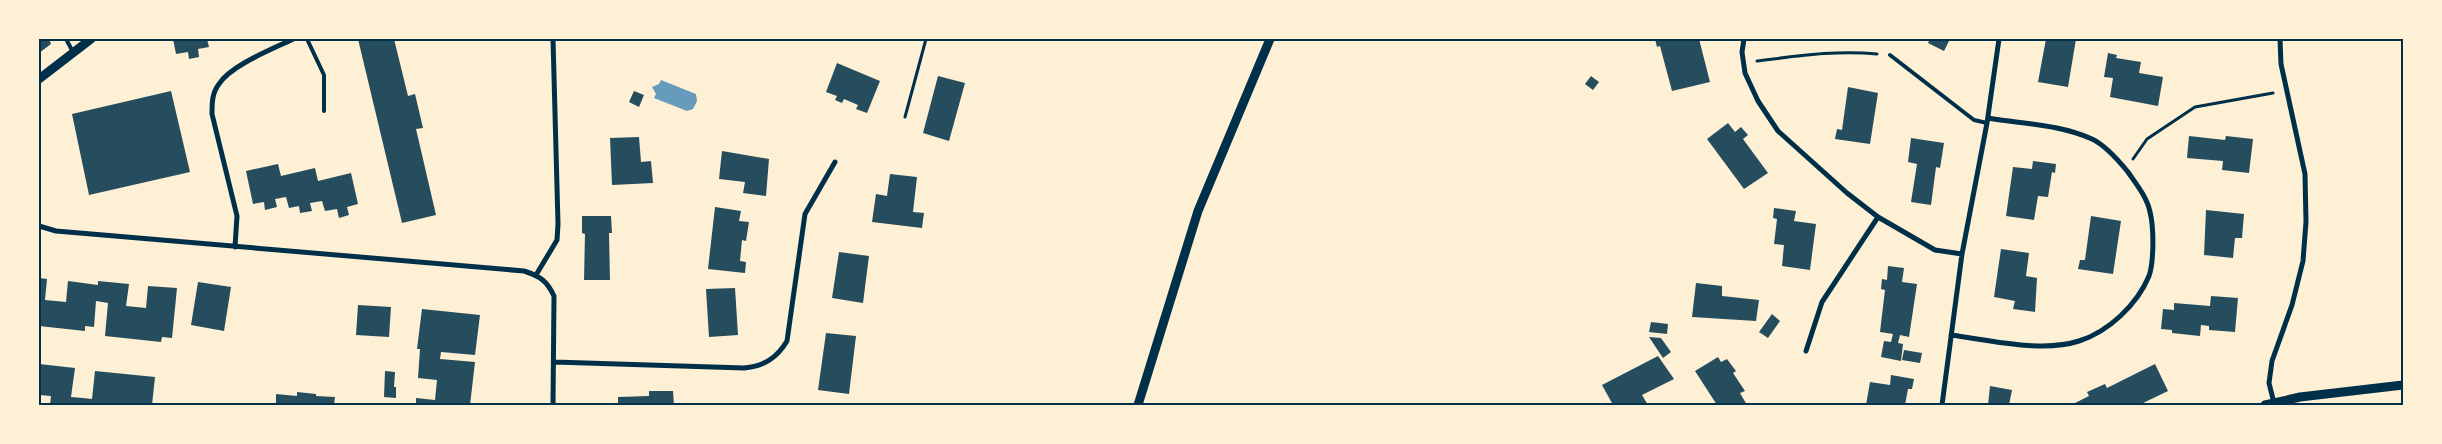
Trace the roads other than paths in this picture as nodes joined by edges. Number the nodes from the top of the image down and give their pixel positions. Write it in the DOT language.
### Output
graph roads {
  1 [pos="66,39"];
  2 [pos="91,39"];
  3 [pos="293,39"];
  4 [pos="307,39"];
  5 [pos="553,39"];
  6 [pos="1270,39"];
  7 [pos="1744,39"];
  8 [pos="2000,39"];
  9 [pos="2280,39"];
  10 [pos="74,53"];
  11 [pos="1890,56"];
  12 [pos="39,79"];
  13 [pos="324,111"];
  14 [pos="1988,120"];
  15 [pos="834,162"];
  16 [pos="1878,217"];
  17 [pos="39,226"];
  18 [pos="235,248"];
  19 [pos="1962,254"];
  20 [pos="536,275"];
  21 [pos="1951,335"];
  22 [pos="1806,351"];
  23 [pos="554,362"];
  24 [pos="2403,385"];
  25 [pos="2270,404"];
  26 [pos="553,405"];
  27 [pos="1138,405"];
  28 [pos="1942,405"];
  1 -- 10 [label="lane"];
  2 -- 10 [label="street"];
  3 -- 18 [label="street"];
  4 -- 13 [label="lane"];
  5 -- 20 [label="street"];
  6 -- 27 [label="street"];
  7 -- 16 [label="street"];
  8 -- 14 [label="street"];
  9 -- 25 [label="street"];
  10 -- 12 [label="street"];
  11 -- 14 [label="lane"];
  14 -- 19 [label="street"];
  14 -- 21 [label="street"];
  15 -- 23 [label="street"];
  16 -- 19 [label="street"];
  16 -- 22 [label="street"];
  17 -- 18 [label="street"];
  18 -- 20 [label="street"];
  19 -- 21 [label="street"];
  20 -- 23 [label="street"];
  21 -- 28 [label="street"];
  23 -- 26 [label="street"];
  24 -- 25 [label="street"];
}
